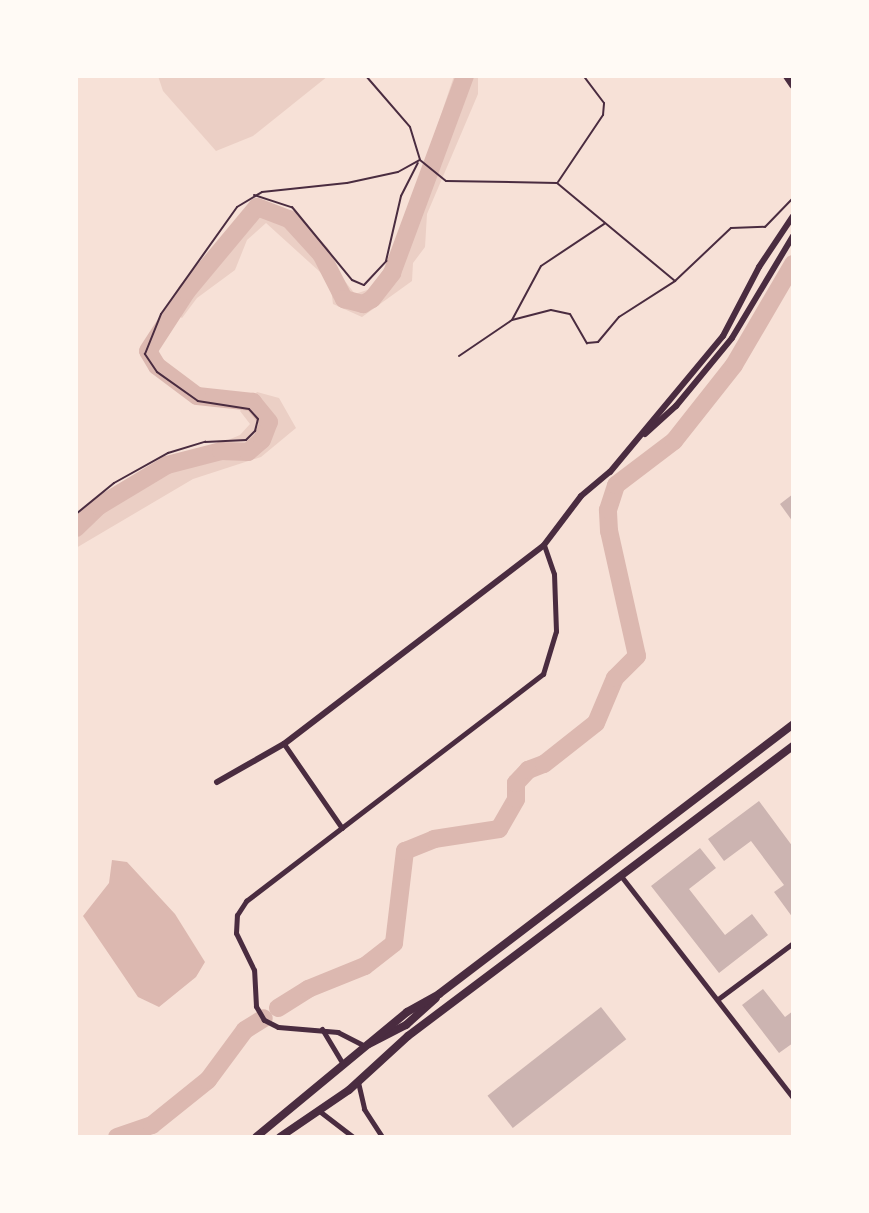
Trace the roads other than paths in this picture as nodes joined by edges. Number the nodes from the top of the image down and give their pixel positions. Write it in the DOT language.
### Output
graph roads {
  1 [pos="787,76"];
  2 [pos="793,85"];
  3 [pos="793,216"];
  4 [pos="793,236"];
  5 [pos="624,452"];
  6 [pos="544,545"];
  7 [pos="793,724"];
  8 [pos="284,744"];
  9 [pos="793,746"];
  10 [pos="217,782"];
  11 [pos="342,828"];
  12 [pos="621,876"];
  13 [pos="793,943"];
  14 [pos="718,999"];
  15 [pos="322,1029"];
  16 [pos="363,1045"];
  17 [pos="342,1062"];
  18 [pos="358,1082"];
  19 [pos="793,1098"];
  20 [pos="317,1110"];
  21 [pos="256,1137"];
  22 [pos="280,1137"];
  23 [pos="353,1137"];
  24 [pos="382,1137"];
  1 -- 2 [label="main road"];
  3 -- 5 [label="street"];
  4 -- 5 [label="street"];
  5 -- 6 [label="street"];
  6 -- 8 [label="street"];
  6 -- 11 [label="street"];
  7 -- 16 [label="main road"];
  8 -- 10 [label="street"];
  8 -- 11 [label="street"];
  9 -- 12 [label="main road"];
  11 -- 15 [label="street"];
  12 -- 14 [label="street"];
  12 -- 18 [label="main road"];
  13 -- 14 [label="street"];
  14 -- 19 [label="street"];
  15 -- 16 [label="street"];
  15 -- 17 [label="street"];
  16 -- 17 [label="main road"];
  17 -- 21 [label="main road"];
  18 -- 20 [label="main road"];
  18 -- 24 [label="street"];
  20 -- 22 [label="main road"];
  20 -- 23 [label="street"];
}
